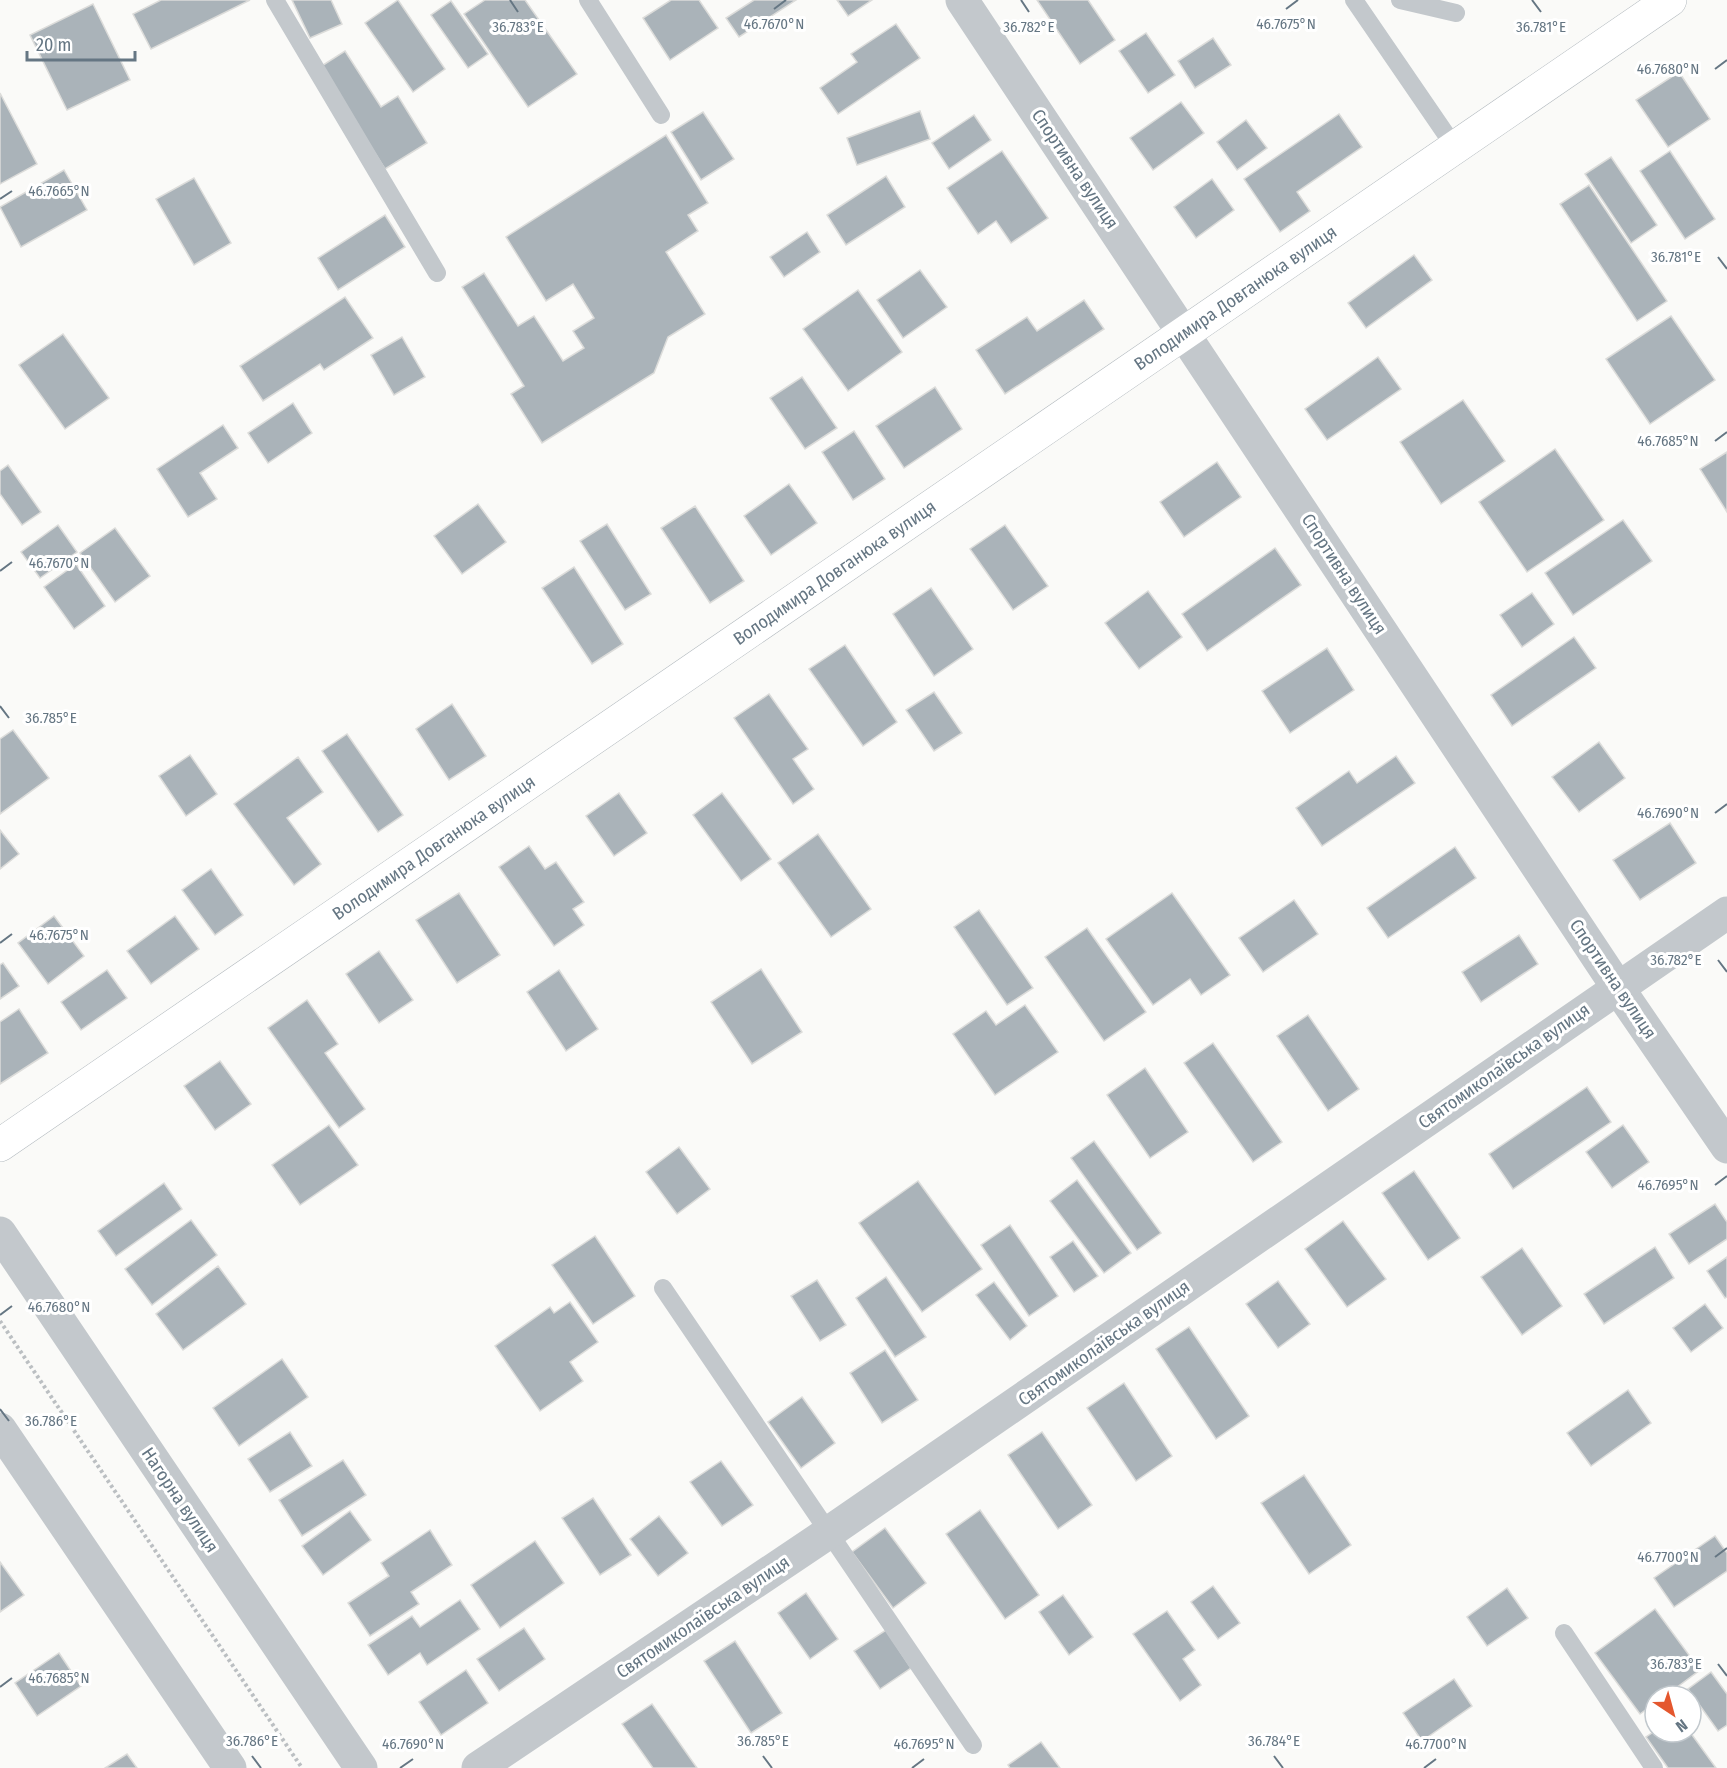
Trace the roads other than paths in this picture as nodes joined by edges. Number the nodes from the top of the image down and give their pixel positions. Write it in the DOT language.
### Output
graph roads {
  1 [pos="275,0"];
  2 [pos="588,0"];
  3 [pos="962,0"];
  4 [pos="1354,0"];
  5 [pos="1400,0"];
  6 [pos="1670,0"];
  7 [pos="1456,13"];
  8 [pos="661,115"];
  9 [pos="1454,146"];
  10 [pos="437,273"];
  11 [pos="1184,331"];
  12 [pos="1727,913"];
  13 [pos="1618,988"];
  14 [pos="0,1145"];
  15 [pos="1727,1147"];
  16 [pos="0,1233"];
  17 [pos="663,1288"];
  18 [pos="0,1428"];
  19 [pos="828,1533"];
  20 [pos="1564,1633"];
  21 [pos="973,1745"];
  22 [pos="230,1768"];
  23 [pos="361,1768"];
  24 [pos="478,1768"];
  25 [pos="1654,1768"];
  1 -- 10 [label="lane"];
  2 -- 8 [label="lane"];
  3 -- 11 [label="street, Спортивна вулиця"];
  4 -- 9 [label="lane"];
  5 -- 7 [label="lane"];
  6 -- 9 [label="main road, Володимира Довганюка вулиця"];
  9 -- 11 [label="main road, Володимира Довганюка вулиця"];
  11 -- 13 [label="street, Спортивна вулиця"];
  11 -- 14 [label="main road, Володимира Довганюка вулиця"];
  12 -- 13 [label="street, Святомиколаївська вулиця"];
  13 -- 15 [label="street, Спортивна вулиця"];
  13 -- 19 [label="street, Святомиколаївська вулиця"];
  16 -- 23 [label="street, Нагорна вулиця"];
  17 -- 19 [label="lane"];
  18 -- 22 [label="street"];
  19 -- 21 [label="lane"];
  19 -- 24 [label="street, Святомиколаївська вулиця"];
  20 -- 25 [label="lane"];
}
